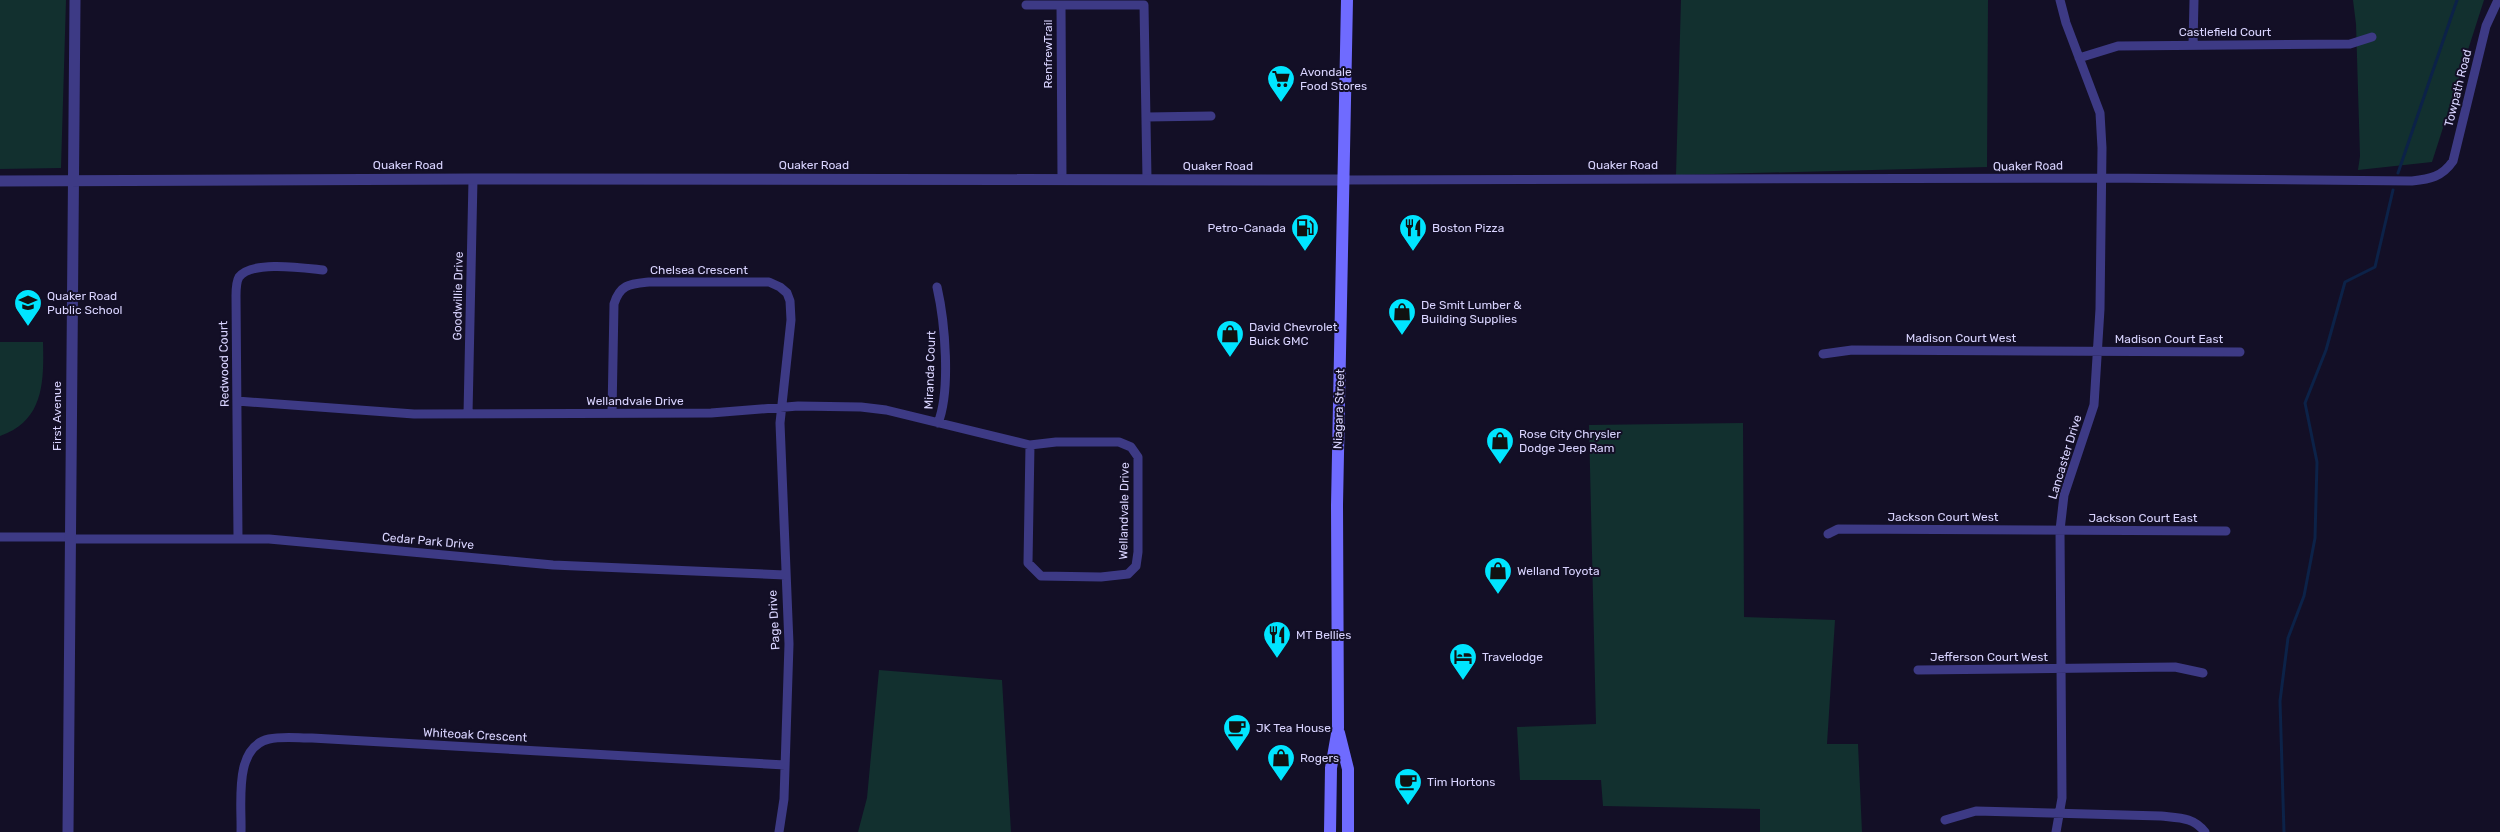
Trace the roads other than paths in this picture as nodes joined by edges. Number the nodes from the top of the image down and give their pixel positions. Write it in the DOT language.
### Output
graph roads {
  1 [pos="75,0"];
  2 [pos="1347,0"];
  3 [pos="2060,0"];
  4 [pos="2194,0"];
  5 [pos="2498,0"];
  6 [pos="1026,6"];
  7 [pos="1060,6"];
  8 [pos="2372,37"];
  9 [pos="2193,45"];
  10 [pos="2079,58"];
  11 [pos="1211,116"];
  12 [pos="1146,117"];
  13 [pos="2436,177"];
  14 [pos="2101,178"];
  15 [pos="473,179"];
  16 [pos="1062,180"];
  17 [pos="1147,180"];
  18 [pos="1344,180"];
  19 [pos="0,181"];
  20 [pos="73,181"];
  21 [pos="323,270"];
  22 [pos="937,287"];
  23 [pos="2099,351"];
  24 [pos="2240,352"];
  25 [pos="1822,354"];
  26 [pos="237,401"];
  27 [pos="782,407"];
  28 [pos="612,413"];
  29 [pos="468,414"];
  30 [pos="938,423"];
  31 [pos="1030,445"];
  32 [pos="2060,530"];
  33 [pos="2226,531"];
  34 [pos="1828,534"];
  35 [pos="0,537"];
  36 [pos="70,538"];
  37 [pos="238,538"];
  38 [pos="784,575"];
  39 [pos="2061,669"];
  40 [pos="1918,670"];
  41 [pos="2203,673"];
  42 [pos="1338,728"];
  43 [pos="785,765"];
  44 [pos="2060,813"];
  45 [pos="1945,820"];
  46 [pos="68,832"];
  47 [pos="241,832"];
  48 [pos="779,832"];
  49 [pos="1330,832"];
  50 [pos="1348,832"];
  51 [pos="2056,832"];
  52 [pos="2205,832"];
  1 -- 20 [label="street, First Avenue"];
  2 -- 18 [label="main road, Niagara Street"];
  3 -- 10 [label="street, Lancaster Drive"];
  4 -- 9 [label="street"];
  5 -- 13 [label="street, Towpath Road"];
  6 -- 7 [label="street"];
  7 -- 12 [label="street, RenfrewTrail"];
  7 -- 16 [label="street, RenfrewTrail"];
  8 -- 9 [label="street, Castlefield Court"];
  9 -- 10 [label="street, Castlefield Court"];
  10 -- 14 [label="street, Lancaster Drive"];
  11 -- 12 [label="street"];
  12 -- 17 [label="street, RenfrewTrail"];
  13 -- 14 [label="street, Quaker Road"];
  14 -- 18 [label="street, Quaker Road"];
  14 -- 23 [label="street, Lancaster Drive"];
  15 -- 16 [label="street, Quaker Road"];
  15 -- 20 [label="street, Quaker Road"];
  15 -- 29 [label="street, Goodwillie Drive"];
  16 -- 17 [label="street, Quaker Road"];
  17 -- 18 [label="street, Quaker Road"];
  18 -- 42 [label="main road, Niagara Street"];
  19 -- 20 [label="street, Quaker Road"];
  20 -- 36 [label="street, First Avenue"];
  21 -- 26 [label="street, Redwood Court"];
  22 -- 30 [label="street, Miranda Court"];
  23 -- 24 [label="street, Madison Court East"];
  23 -- 25 [label="street, Madison Court West"];
  23 -- 32 [label="street, Lancaster Drive"];
  26 -- 29 [label="street, Wellandvale Drive"];
  26 -- 37 [label="street, Redwood Court"];
  27 -- 28 [label="street, Wellandvale Drive"];
  27 -- 28 [label="street, Chelsea Crescent"];
  27 -- 30 [label="street, Wellandvale Drive"];
  27 -- 38 [label="street, Page Drive"];
  28 -- 29 [label="street, Wellandvale Drive"];
  30 -- 31 [label="street, Wellandvale Drive"];
  31 -- 31 [label="street, Wellandvale Drive"];
  32 -- 33 [label="street, Jackson Court East"];
  32 -- 34 [label="street, Jackson Court West"];
  32 -- 39 [label="street, Lancaster Drive"];
  35 -- 36 [label="street, Cedar Park Drive"];
  36 -- 37 [label="street, Cedar Park Drive"];
  36 -- 46 [label="street, First Avenue"];
  37 -- 38 [label="street, Cedar Park Drive"];
  38 -- 43 [label="street, Page Drive"];
  39 -- 40 [label="street, Jefferson Court West"];
  39 -- 41 [label="street, Jefferson Court West"];
  39 -- 44 [label="street, Lancaster Drive"];
  42 -- 49 [label="main road, Niagara Street"];
  42 -- 50 [label="main road, Niagara Street"];
  43 -- 47 [label="street, Whiteoak Crescent"];
  43 -- 48 [label="street, Page Drive"];
  44 -- 45 [label="street"];
  44 -- 51 [label="street, Lancaster Drive"];
  44 -- 52 [label="street"];
}
